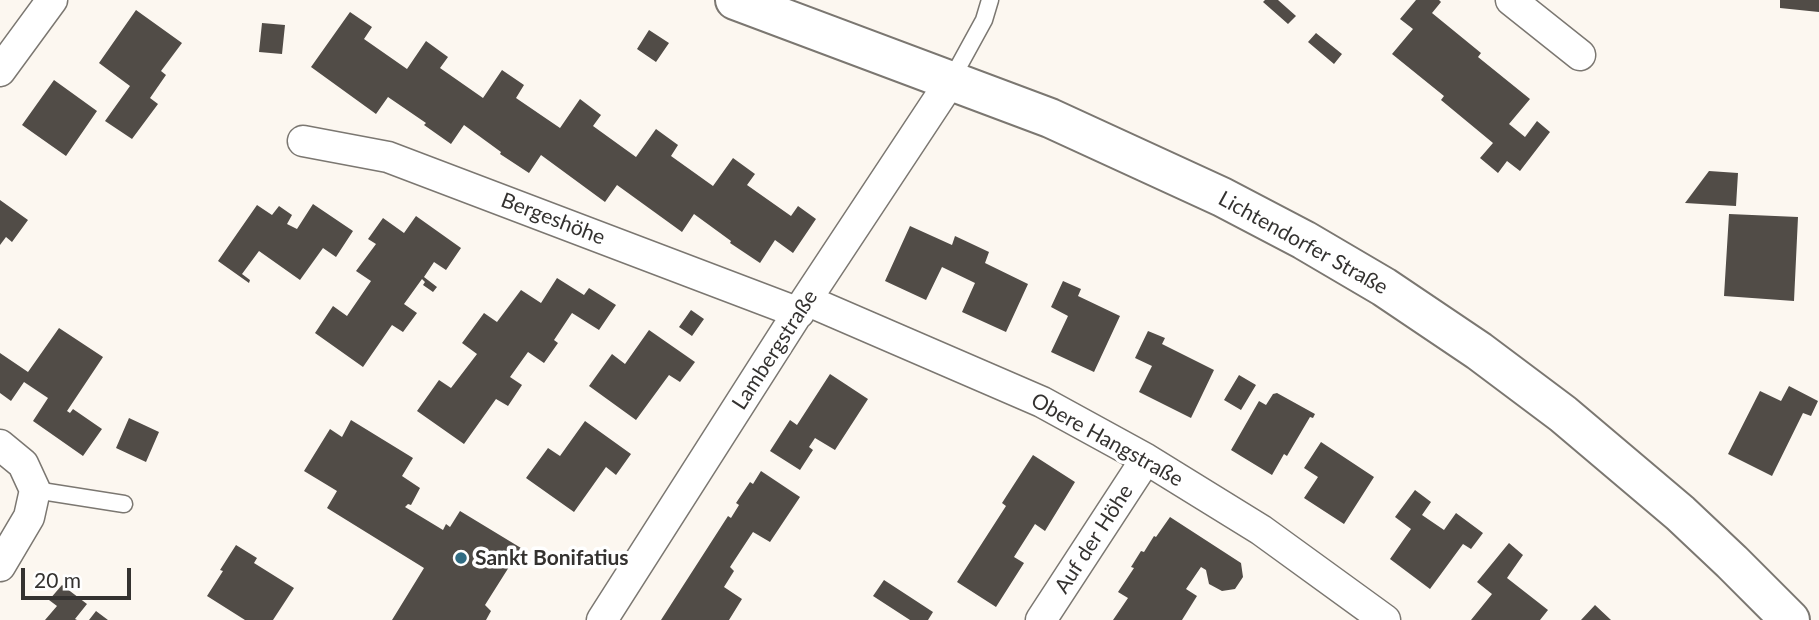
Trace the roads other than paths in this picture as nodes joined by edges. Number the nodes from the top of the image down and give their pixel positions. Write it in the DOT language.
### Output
graph roads {
  1 [pos="52,0"];
  2 [pos="735,0"];
  3 [pos="990,0"];
  4 [pos="1511,0"];
  5 [pos="1580,55"];
  6 [pos="0,71"];
  7 [pos="950,82"];
  8 [pos="303,141"];
  9 [pos="803,306"];
  10 [pos="0,444"];
  11 [pos="1146,459"];
  12 [pos="35,490"];
  13 [pos="124,504"];
  14 [pos="0,566"];
  15 [pos="602,620"];
  16 [pos="1041,620"];
  17 [pos="1385,620"];
  18 [pos="1790,620"];
  1 -- 6 [label="street"];
  2 -- 7 [label="main road, Lichtendorfer Straße"];
  3 -- 7 [label="lane"];
  4 -- 5 [label="street"];
  7 -- 9 [label="street, Lambergstraße"];
  7 -- 18 [label="main road, Lichtendorfer Straße"];
  8 -- 9 [label="street, Bergeshöhe"];
  9 -- 11 [label="street, Obere Hangstraße"];
  9 -- 15 [label="street, Lambergstraße"];
  10 -- 12 [label="street"];
  11 -- 16 [label="street, Auf der Höhe"];
  11 -- 17 [label="street, Obere Hangstraße"];
  12 -- 13 [label="lane"];
  12 -- 14 [label="street"];
}
